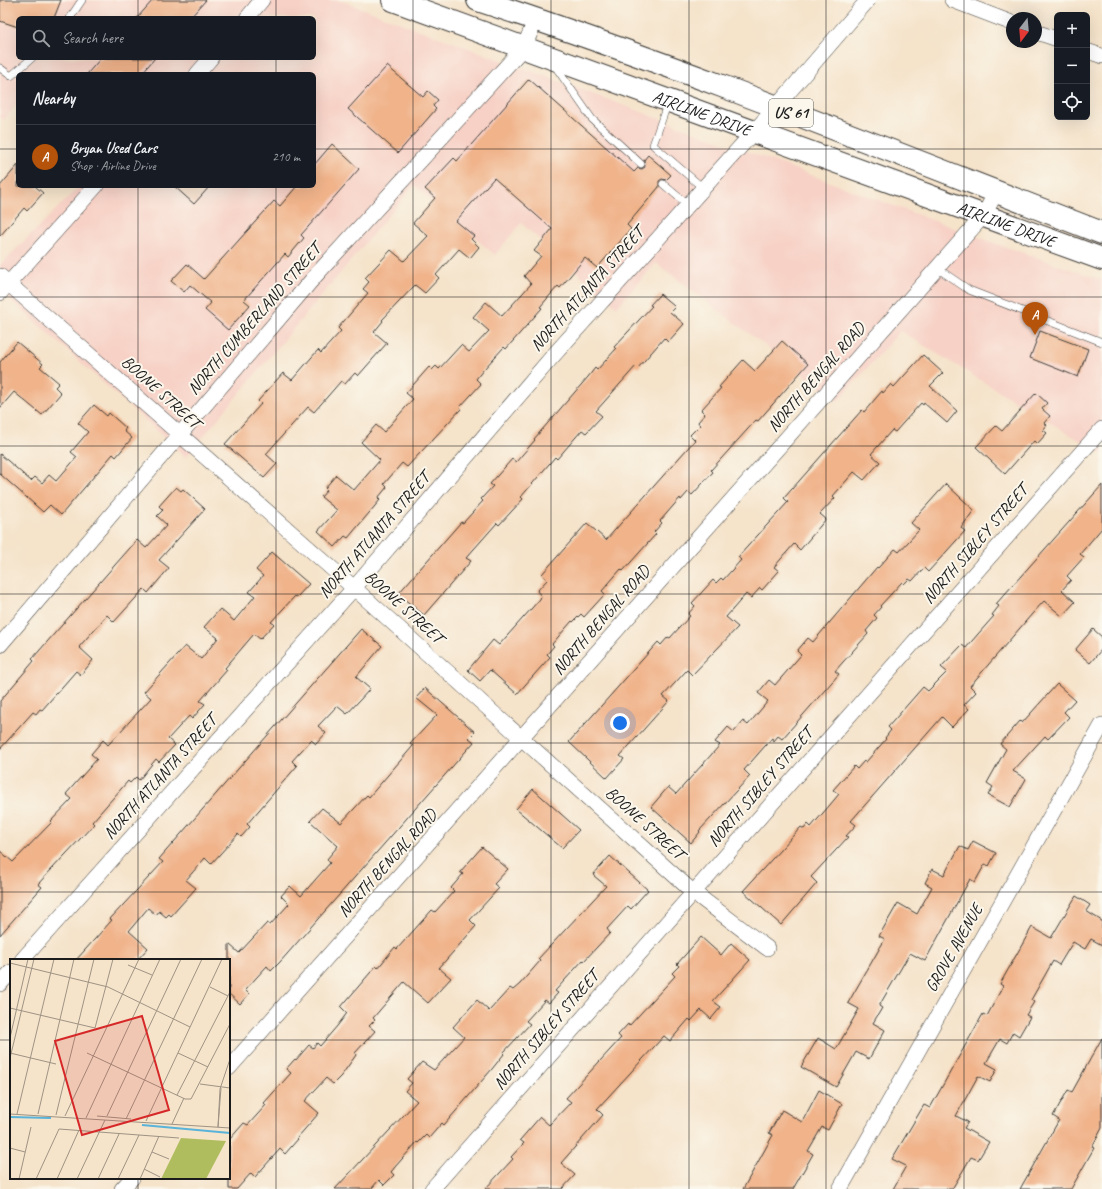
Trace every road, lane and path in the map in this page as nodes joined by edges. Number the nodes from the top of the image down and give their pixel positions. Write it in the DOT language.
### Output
graph roads {
  1 [pos="82,0"];
  2 [pos="262,0"];
  3 [pos="393,0"];
  4 [pos="478,0"];
  5 [pos="868,0"];
  6 [pos="952,0"];
  7 [pos="71,16"];
  8 [pos="248,16"];
  9 [pos="536,19"];
  10 [pos="1006,21"];
  11 [pos="1042,34"];
  12 [pos="1054,39"];
  13 [pos="524,47"];
  14 [pos="1090,52"];
  15 [pos="548,56"];
  16 [pos="1102,56"];
  17 [pos="30,60"];
  18 [pos="209,60"];
  19 [pos="0,68"];
  20 [pos="199,72"];
  21 [pos="669,100"];
  22 [pos="776,107"];
  23 [pos="754,132"];
  24 [pos="641,164"];
  25 [pos="662,184"];
  26 [pos="94,188"];
  27 [pos="703,188"];
  28 [pos="996,192"];
  29 [pos="688,205"];
  30 [pos="984,215"];
  31 [pos="1102,233"];
  32 [pos="1102,259"];
  33 [pos="937,268"];
  34 [pos="3,284"];
  35 [pos="1102,342"];
  36 [pos="1102,429"];
  37 [pos="181,435"];
  38 [pos="354,588"];
  39 [pos="0,645"];
  40 [pos="1102,725"];
  41 [pos="522,739"];
  42 [pos="693,892"];
  43 [pos="767,948"];
  44 [pos="23,959"];
  45 [pos="10,973"];
  46 [pos="0,984"];
  47 [pos="230,1067"];
  48 [pos="131,1179"];
  49 [pos="122,1189"];
  50 [pos="432,1189"];
  51 [pos="840,1189"];
  1 -- 7 [label="lane"];
  2 -- 8 [label="street"];
  3 -- 13 [label="highway, AIRLINE DRIVE / US 61"];
  4 -- 9 [label="highway, AIRLINE DRIVE / US 61"];
  5 -- 22 [label="street, NORTH ATLANTA STREET"];
  6 -- 10 [label="street"];
  9 -- 13 [label="street, NORTH CUMBERLAND STREET"];
  9 -- 22 [label="highway, AIRLINE DRIVE / US 61"];
  11 -- 12 [label="street"];
  13 -- 15 [label="highway, AIRLINE DRIVE / US 61"];
  13 -- 37 [label="street, NORTH CUMBERLAND STREET"];
  14 -- 16 [label="street"];
  15 -- 21 [label="highway, AIRLINE DRIVE / US 61"];
  15 -- 24 [label="lane"];
  17 -- 19 [label="lane"];
  18 -- 20 [label="street"];
  21 -- 23 [label="highway, AIRLINE DRIVE / US 61"];
  21 -- 27 [label="lane"];
  22 -- 23 [label="street, NORTH ATLANTA STREET"];
  22 -- 28 [label="highway, AIRLINE DRIVE / US 61"];
  23 -- 27 [label="street, NORTH ATLANTA STREET"];
  23 -- 30 [label="highway, AIRLINE DRIVE / US 61"];
  25 -- 29 [label="lane"];
  26 -- 34 [label="street"];
  27 -- 29 [label="street, NORTH ATLANTA STREET"];
  28 -- 30 [label="street, NORTH BENGAL ROAD"];
  28 -- 31 [label="highway, AIRLINE DRIVE / US 61"];
  29 -- 38 [label="street, NORTH ATLANTA STREET"];
  30 -- 32 [label="highway, AIRLINE DRIVE / US 61"];
  30 -- 33 [label="street, NORTH BENGAL ROAD"];
  33 -- 35 [label="lane"];
  33 -- 41 [label="street, NORTH BENGAL ROAD"];
  34 -- 37 [label="street, BOONE STREET"];
  36 -- 42 [label="street, NORTH SIBLEY STREET"];
  37 -- 38 [label="street, BOONE STREET"];
  37 -- 39 [label="street, NORTH CUMBERLAND STREET"];
  38 -- 41 [label="street, BOONE STREET"];
  38 -- 44 [label="street, NORTH ATLANTA STREET"];
  40 -- 51 [label="street, GROVE AVENUE"];
  41 -- 42 [label="street, BOONE STREET"];
  41 -- 47 [label="street, NORTH BENGAL ROAD"];
  42 -- 43 [label="street, BOONE STREET"];
  42 -- 50 [label="street, NORTH SIBLEY STREET"];
  45 -- 46 [label="street"];
  48 -- 49 [label="street"];
}
